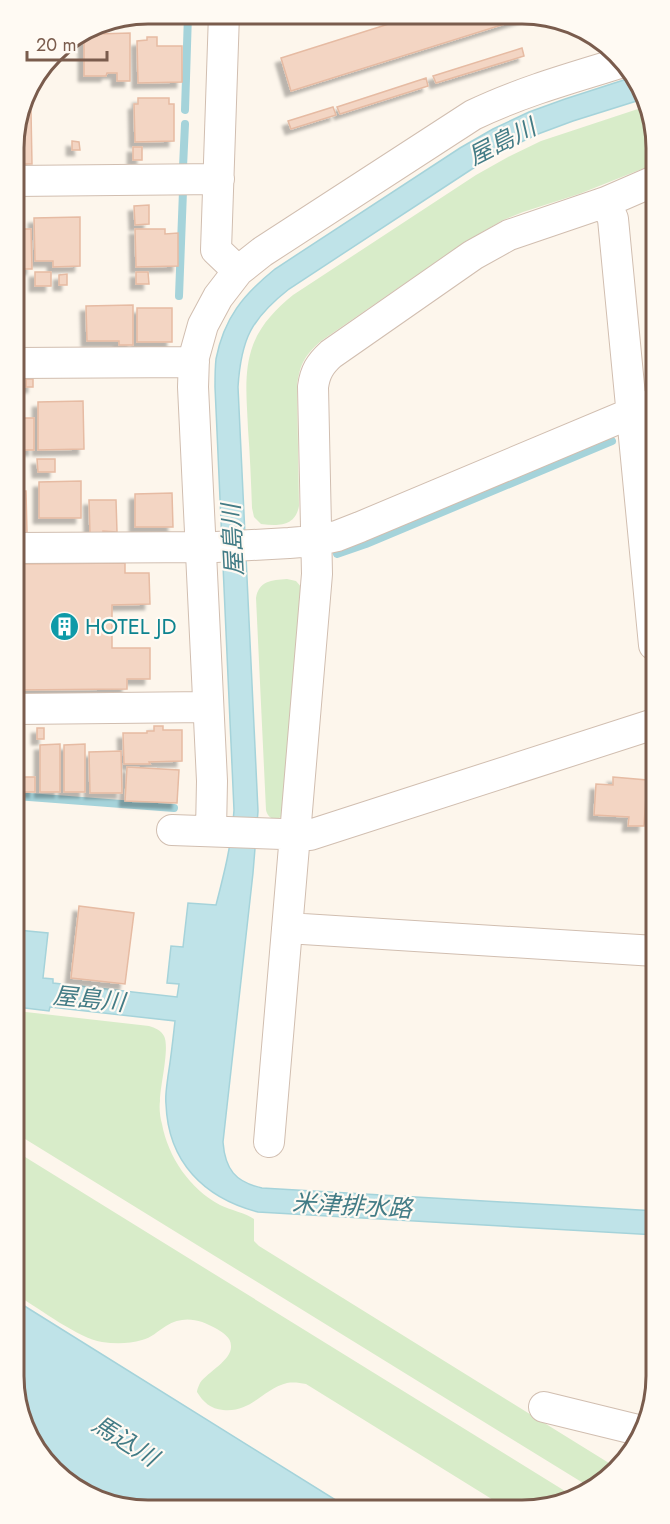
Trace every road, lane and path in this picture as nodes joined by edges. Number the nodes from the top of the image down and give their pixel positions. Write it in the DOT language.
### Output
graph roads {
  1 [pos="224,24"];
  2 [pos="614,65"];
  3 [pos="219,179"];
  4 [pos="24,181"];
  5 [pos="646,185"];
  6 [pos="606,202"];
  7 [pos="238,272"];
  8 [pos="194,362"];
  9 [pos="24,363"];
  10 [pos="642,409"];
  11 [pos="646,488"];
  12 [pos="316,540"];
  13 [pos="208,547"];
  14 [pos="24,548"];
  15 [pos="208,707"];
  16 [pos="24,709"];
  17 [pos="646,727"];
  18 [pos="172,830"];
  19 [pos="217,832"];
  20 [pos="287,834"];
  21 [pos="287,928"];
  22 [pos="646,950"];
  23 [pos="269,1142"];
  24 [pos="544,1407"];
  25 [pos="634,1429"];
  1 -- 3 [label="street"];
  2 -- 7 [label="street"];
  3 -- 4 [label="street"];
  3 -- 7 [label="street"];
  5 -- 6 [label="street"];
  6 -- 10 [label="street"];
  6 -- 12 [label="street"];
  7 -- 8 [label="street"];
  8 -- 9 [label="street"];
  8 -- 13 [label="street"];
  10 -- 11 [label="street"];
  10 -- 12 [label="street"];
  12 -- 13 [label="street"];
  12 -- 20 [label="street"];
  13 -- 14 [label="street"];
  13 -- 15 [label="street"];
  15 -- 16 [label="street"];
  15 -- 19 [label="street"];
  17 -- 20 [label="street"];
  18 -- 19 [label="street"];
  19 -- 20 [label="street"];
  20 -- 21 [label="street"];
  21 -- 22 [label="street"];
  21 -- 23 [label="street"];
  24 -- 25 [label="street"];
}
